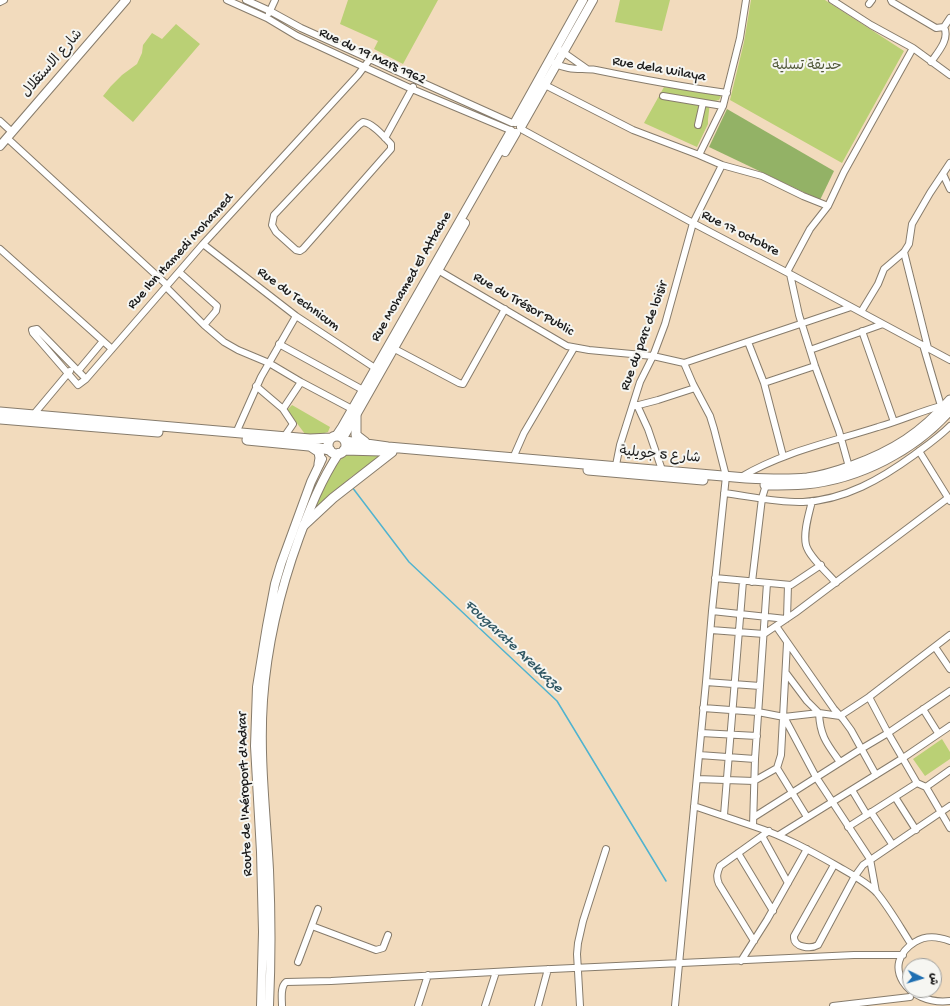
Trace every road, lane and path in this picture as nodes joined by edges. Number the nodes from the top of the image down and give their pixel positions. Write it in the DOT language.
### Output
graph roads {
  1 [pos="4,0"];
  2 [pos="126,0"];
  3 [pos="227,0"];
  4 [pos="246,0"];
  5 [pos="275,0"];
  6 [pos="583,0"];
  7 [pos="593,0"];
  8 [pos="746,0"];
  9 [pos="832,0"];
  10 [pos="891,0"];
  11 [pos="0,2"];
  12 [pos="270,11"];
  13 [pos="267,18"];
  14 [pos="950,18"];
  15 [pos="944,27"];
  16 [pos="913,48"];
  17 [pos="560,50"];
  18 [pos="370,59"];
  19 [pos="552,62"];
  20 [pos="931,62"];
  21 [pos="365,67"];
  22 [pos="587,69"];
  23 [pos="950,76"];
  24 [pos="416,80"];
  25 [pos="545,85"];
  26 [pos="434,88"];
  27 [pos="412,89"];
  28 [pos="727,93"];
  29 [pos="430,96"];
  30 [pos="664,96"];
  31 [pos="703,103"];
  32 [pos="529,105"];
  33 [pos="723,106"];
  34 [pos="0,121"];
  35 [pos="698,125"];
  36 [pos="515,128"];
  37 [pos="10,135"];
  38 [pos="385,138"];
  39 [pos="0,146"];
  40 [pos="699,155"];
  41 [pos="950,163"];
  42 [pos="722,165"];
  43 [pos="943,174"];
  44 [pos="950,189"];
  45 [pos="828,206"];
  46 [pos="693,223"];
  47 [pos="203,244"];
  48 [pos="0,249"];
  49 [pos="904,252"];
  50 [pos="435,269"];
  51 [pos="178,272"];
  52 [pos="788,273"];
  53 [pos="166,286"];
  54 [pos="851,307"];
  55 [pos="505,309"];
  56 [pos="861,312"];
  57 [pos="296,316"];
  58 [pos="802,323"];
  59 [pos="883,324"];
  60 [pos="204,326"];
  61 [pos="862,331"];
  62 [pos="103,342"];
  63 [pos="748,342"];
  64 [pos="279,344"];
  65 [pos="391,347"];
  66 [pos="926,347"];
  67 [pos="574,348"];
  68 [pos="112,349"];
  69 [pos="810,350"];
  70 [pos="652,356"];
  71 [pos="950,360"];
  72 [pos="269,363"];
  73 [pos="684,363"];
  74 [pos="815,366"];
  75 [pos="76,369"];
  76 [pos="378,370"];
  77 [pos="68,373"];
  78 [pos="86,379"];
  79 [pos="301,382"];
  80 [pos="764,383"];
  81 [pos="256,386"];
  82 [pos="695,388"];
  83 [pos="363,390"];
  84 [pos="947,405"];
  85 [pos="635,406"];
  86 [pos="283,409"];
  87 [pos="0,412"];
  88 [pos="354,413"];
  89 [pos="34,414"];
  90 [pos="0,419"];
  91 [pos="894,422"];
  92 [pos="950,426"];
  93 [pos="236,433"];
  94 [pos="284,437"];
  95 [pos="840,439"];
  96 [pos="336,444"];
  97 [pos="368,444"];
  98 [pos="309,446"];
  99 [pos="920,451"];
  100 [pos="392,452"];
  101 [pos="783,456"];
  102 [pos="482,458"];
  103 [pos="513,458"];
  104 [pos="319,464"];
  105 [pos="850,467"];
  106 [pos="616,469"];
  107 [pos="662,470"];
  108 [pos="741,477"];
  109 [pos="726,479"];
  110 [pos="766,485"];
  111 [pos="724,493"];
  112 [pos="762,498"];
  113 [pos="949,499"];
  114 [pos="812,501"];
  115 [pos="300,523"];
  116 [pos="285,550"];
  117 [pos="294,552"];
  118 [pos="821,565"];
  119 [pos="715,578"];
  120 [pos="743,581"];
  121 [pos="752,582"];
  122 [pos="836,583"];
  123 [pos="767,584"];
  124 [pos="788,585"];
  125 [pos="712,612"];
  126 [pos="740,614"];
  127 [pos="765,617"];
  128 [pos="786,619"];
  129 [pos="776,626"];
  130 [pos="711,630"];
  131 [pos="739,632"];
  132 [pos="764,634"];
  133 [pos="950,635"];
  134 [pos="788,643"];
  135 [pos="935,647"];
  136 [pos="950,669"];
  137 [pos="786,673"];
  138 [pos="706,682"];
  139 [pos="734,684"];
  140 [pos="760,686"];
  141 [pos="950,691"];
  142 [pos="869,697"];
  143 [pos="703,708"];
  144 [pos="922,709"];
  145 [pos="732,710"];
  146 [pos="758,712"];
  147 [pos="819,713"];
  148 [pos="840,716"];
  149 [pos="783,717"];
  150 [pos="950,726"];
  151 [pos="701,733"];
  152 [pos="888,733"];
  153 [pos="938,733"];
  154 [pos="730,734"];
  155 [pos="757,736"];
  156 [pos="861,749"];
  157 [pos="699,755"];
  158 [pos="729,757"];
  159 [pos="903,758"];
  160 [pos="755,759"];
  161 [pos="840,762"];
  162 [pos="777,768"];
  163 [pos="950,770"];
  164 [pos="876,775"];
  165 [pos="816,777"];
  166 [pos="697,779"];
  167 [pos="727,780"];
  168 [pos="754,781"];
  169 [pos="917,783"];
  170 [pos="926,787"];
  171 [pos="852,790"];
  172 [pos="792,794"];
  173 [pos="895,797"];
  174 [pos="833,802"];
  175 [pos="694,806"];
  176 [pos="950,806"];
  177 [pos="869,813"];
  178 [pos="940,813"];
  179 [pos="724,815"];
  180 [pos="754,817"];
  181 [pos="807,818"];
  182 [pos="753,826"];
  183 [pos="848,827"];
  184 [pos="950,828"];
  185 [pos="916,830"];
  186 [pos="769,831"];
  187 [pos="779,835"];
  188 [pos="762,836"];
  189 [pos="892,844"];
  190 [pos="606,849"];
  191 [pos="808,849"];
  192 [pos="738,853"];
  193 [pos="870,859"];
  194 [pos="834,864"];
  195 [pos="855,876"];
  196 [pos="788,883"];
  197 [pos="876,892"];
  198 [pos="318,909"];
  199 [pos="773,911"];
  200 [pos="312,926"];
  201 [pos="388,934"];
  202 [pos="754,941"];
  203 [pos="950,941"];
  204 [pos="911,944"];
  205 [pos="903,955"];
  206 [pos="741,961"];
  207 [pos="298,962"];
  208 [pos="679,964"];
  209 [pos="578,968"];
  210 [pos="548,969"];
  211 [pos="496,972"];
  212 [pos="428,975"];
  213 [pos="902,986"];
  214 [pos="902,998"];
  215 [pos="912,998"];
  216 [pos="950,1002"];
  217 [pos="261,1006"];
  218 [pos="269,1006"];
  219 [pos="282,1006"];
  220 [pos="418,1006"];
  221 [pos="485,1006"];
  222 [pos="538,1006"];
  223 [pos="580,1006"];
  224 [pos="675,1006"];
  225 [pos="833,1006"];
  1 -- 11 [label="street"];
  2 -- 37 [label="main road, شارع الاستقلال"];
  3 -- 13 [label="street, Rue du 19 Mars 1962"];
  4 -- 12 [label="street, Rue du 19 Mars 1962"];
  5 -- 12 [label="street"];
  6 -- 17 [label="main road, Rue Mohamed El Attache"];
  7 -- 17 [label="main road, Rue Mohamed El Attache"];
  8 -- 28 [label="street"];
  9 -- 16 [label="street"];
  10 -- 15 [label="street"];
  12 -- 13 [label="street"];
  12 -- 18 [label="street, Rue du 19 Mars 1962"];
  13 -- 21 [label="street, Rue du 19 Mars 1962"];
  14 -- 15 [label="street"];
  15 -- 20 [label="street"];
  16 -- 20 [label="street"];
  16 -- 45 [label="street"];
  17 -- 19 [label="main road, Rue Mohamed El Attache"];
  17 -- 22 [label="street, Rue dela Wilaya"];
  18 -- 21 [label="street, Rue Ibn Hamedi Mohamed"];
  18 -- 24 [label="street, Rue du 19 Mars 1962"];
  19 -- 22 [label="street, Rue dela Wilaya"];
  19 -- 25 [label="main road, Rue Mohamed El Attache"];
  19 -- 32 [label="main road, Rue Mohamed El Attache"];
  20 -- 23 [label="street"];
  21 -- 27 [label="street, Rue du 19 Mars 1962"];
  21 -- 47 [label="street, Rue Ibn Hamedi Mohamed"];
  22 -- 28 [label="street, Rue dela Wilaya"];
  24 -- 26 [label="street, Rue du 19 Mars 1962"];
  24 -- 27 [label="street"];
  25 -- 32 [label="main road, Rue Mohamed El Attache"];
  25 -- 40 [label="street"];
  26 -- 29 [label="street"];
  26 -- 36 [label="street, Rue du 19 Mars 1962"];
  27 -- 29 [label="street, Rue du 19 Mars 1962"];
  27 -- 38 [label="street"];
  28 -- 33 [label="street"];
  29 -- 36 [label="street, Rue du 19 Mars 1962"];
  30 -- 31 [label="street"];
  31 -- 33 [label="street"];
  31 -- 35 [label="street"];
  32 -- 36 [label="main road, Rue Mohamed El Attache"];
  33 -- 40 [label="street"];
  34 -- 37 [label="street"];
  36 -- 46 [label="street, Rue 17 octobre"];
  36 -- 50 [label="main road, Rue Mohamed El Attache"];
  37 -- 39 [label="main road, شارع الاستقلال"];
  37 -- 53 [label="street"];
  38 -- 38 [label="street"];
  40 -- 42 [label="street"];
  41 -- 43 [label="street"];
  42 -- 45 [label="street"];
  42 -- 46 [label="street, Rue du parc de loisir"];
  43 -- 44 [label="street"];
  43 -- 49 [label="street"];
  45 -- 52 [label="street"];
  46 -- 52 [label="street, Rue 17 octobre"];
  46 -- 70 [label="street, Rue du parc de loisir"];
  47 -- 51 [label="street, Rue Ibn Hamedi Mohamed"];
  47 -- 57 [label="street, Rue du Technicum"];
  48 -- 62 [label="street"];
  49 -- 56 [label="street"];
  49 -- 66 [label="street"];
  50 -- 55 [label="street, Rue du Trésor Public"];
  50 -- 65 [label="main road, Rue Mohamed El Attache"];
  51 -- 53 [label="street, Rue Ibn Hamedi Mohamed"];
  51 -- 60 [label="street"];
  52 -- 54 [label="street, Rue 17 octobre"];
  52 -- 58 [label="street"];
  53 -- 60 [label="street"];
  53 -- 68 [label="street, Rue Ibn Hamedi Mohamed"];
  54 -- 56 [label="street, Rue 17 octobre"];
  54 -- 58 [label="street"];
  55 -- 65 [label="street"];
  55 -- 67 [label="street, Rue du Trésor Public"];
  56 -- 59 [label="street, Rue 17 octobre"];
  57 -- 64 [label="street"];
  57 -- 76 [label="street, Rue du Technicum"];
  58 -- 63 [label="street"];
  58 -- 69 [label="street"];
  59 -- 61 [label="street"];
  59 -- 66 [label="street, Rue 17 octobre"];
  60 -- 72 [label="street"];
  61 -- 69 [label="street"];
  61 -- 91 [label="street"];
  62 -- 68 [label="street"];
  62 -- 75 [label="street"];
  63 -- 73 [label="street"];
  63 -- 80 [label="street"];
  64 -- 72 [label="street"];
  64 -- 83 [label="street"];
  65 -- 76 [label="main road, Rue Mohamed El Attache"];
  66 -- 71 [label="street, Rue 17 octobre"];
  66 -- 84 [label="street"];
  67 -- 70 [label="street, Rue du Trésor Public"];
  67 -- 103 [label="street"];
  68 -- 78 [label="street, Rue Ibn Hamedi Mohamed"];
  69 -- 74 [label="street"];
  70 -- 73 [label="street, Rue du Trésor Public"];
  70 -- 85 [label="street, Rue du parc de loisir"];
  72 -- 79 [label="street"];
  72 -- 81 [label="street"];
  73 -- 82 [label="street"];
  74 -- 80 [label="street"];
  74 -- 95 [label="street"];
  75 -- 77 [label="street"];
  75 -- 77 [label="street"];
  75 -- 78 [label="street"];
  76 -- 83 [label="main road, Rue Mohamed El Attache"];
  76 -- 88 [label="main road, Rue Mohamed El Attache"];
  77 -- 78 [label="street"];
  77 -- 89 [label="street"];
  79 -- 86 [label="street"];
  79 -- 88 [label="street"];
  80 -- 101 [label="street"];
  81 -- 86 [label="street"];
  81 -- 93 [label="street"];
  82 -- 85 [label="street"];
  82 -- 109 [label="street"];
  83 -- 88 [label="main road, Rue Mohamed El Attache"];
  84 -- 91 [label="street"];
  84 -- 105 [label="main road, شارع 5 جويلية"];
  84 -- 110 [label="main road, شارع 5 جويلية"];
  85 -- 106 [label="street, Rue du parc de loisir"];
  85 -- 107 [label="street"];
  86 -- 94 [label="street"];
  87 -- 89 [label="main road"];
  88 -- 96 [label="main road, Rue Mohamed El Attache"];
  88 -- 97 [label="main road"];
  89 -- 93 [label="main road"];
  90 -- 98 [label="main road"];
  91 -- 95 [label="street"];
  92 -- 99 [label="street"];
  93 -- 94 [label="main road"];
  94 -- 96 [label="main road"];
  95 -- 101 [label="street"];
  95 -- 105 [label="street"];
  96 -- 97 [label="main road, شارع 5 جويلية"];
  96 -- 98 [label="main road"];
  96 -- 100 [label="main road, شارع 5 جويلية"];
  96 -- 104 [label="main road, Route de l'Aéroport d'Adrar"];
  96 -- 115 [label="main road, Route de l'Aéroport d'Adrar"];
  97 -- 102 [label="main road, شارع 5 جويلية"];
  98 -- 104 [label="main road"];
  99 -- 113 [label="street"];
  99 -- 114 [label="street"];
  100 -- 102 [label="main road, شارع 5 جويلية"];
  100 -- 115 [label="main road"];
  101 -- 108 [label="street"];
  102 -- 103 [label="main road, شارع 5 جويلية"];
  102 -- 106 [label="main road, شارع 5 جويلية"];
  103 -- 106 [label="main road, شارع 5 جويلية"];
  104 -- 115 [label="main road, Route de l'Aéroport d'Adrar"];
  105 -- 108 [label="main road, شارع 5 جويلية"];
  106 -- 107 [label="main road, شارع 5 جويلية"];
  106 -- 109 [label="main road, شارع 5 جويلية"];
  107 -- 109 [label="main road, شارع 5 جويلية"];
  108 -- 109 [label="main road, شارع 5 جويلية"];
  109 -- 110 [label="main road, شارع 5 جويلية"];
  109 -- 111 [label="street"];
  110 -- 112 [label="street"];
  111 -- 112 [label="street"];
  111 -- 119 [label="street"];
  112 -- 114 [label="street"];
  112 -- 121 [label="street"];
  113 -- 122 [label="street"];
  114 -- 118 [label="street"];
  115 -- 116 [label="main road, Route de l'Aéroport d'Adrar"];
  115 -- 117 [label="main road, Route de l'Aéroport d'Adrar"];
  116 -- 117 [label="main road"];
  116 -- 217 [label="main road, Route de l'Aéroport d'Adrar"];
  117 -- 218 [label="main road, Route de l'Aéroport d'Adrar"];
  118 -- 122 [label="street"];
  118 -- 124 [label="street"];
  119 -- 120 [label="street"];
  119 -- 125 [label="street"];
  120 -- 121 [label="street"];
  120 -- 126 [label="street"];
  121 -- 123 [label="street"];
  122 -- 128 [label="street"];
  123 -- 124 [label="street"];
  123 -- 127 [label="street"];
  124 -- 128 [label="street"];
  125 -- 126 [label="street"];
  125 -- 130 [label="street"];
  126 -- 127 [label="street"];
  126 -- 131 [label="street"];
  127 -- 128 [label="street"];
  127 -- 132 [label="street"];
  128 -- 129 [label="street"];
  129 -- 132 [label="street"];
  129 -- 134 [label="street"];
  130 -- 131 [label="street"];
  130 -- 138 [label="street"];
  131 -- 132 [label="street"];
  131 -- 139 [label="street"];
  132 -- 140 [label="street"];
  133 -- 135 [label="street"];
  134 -- 137 [label="street"];
  134 -- 148 [label="street"];
  135 -- 136 [label="street"];
  135 -- 142 [label="street"];
  137 -- 147 [label="street"];
  137 -- 149 [label="street"];
  138 -- 139 [label="street"];
  138 -- 143 [label="street"];
  139 -- 140 [label="street"];
  139 -- 145 [label="street"];
  140 -- 146 [label="street"];
  141 -- 144 [label="street"];
  142 -- 148 [label="street"];
  142 -- 152 [label="street"];
  143 -- 145 [label="street"];
  143 -- 151 [label="street"];
  144 -- 152 [label="street"];
  144 -- 153 [label="street"];
  145 -- 146 [label="street"];
  145 -- 154 [label="street"];
  146 -- 149 [label="street"];
  146 -- 155 [label="street"];
  147 -- 148 [label="street"];
  147 -- 149 [label="street"];
  147 -- 161 [label="street"];
  148 -- 156 [label="street"];
  149 -- 162 [label="street"];
  149 -- 165 [label="street"];
  150 -- 153 [label="street"];
  151 -- 154 [label="street"];
  151 -- 157 [label="street"];
  152 -- 156 [label="street"];
  152 -- 159 [label="street"];
  153 -- 159 [label="street"];
  154 -- 155 [label="street"];
  154 -- 158 [label="street"];
  155 -- 160 [label="street"];
  156 -- 161 [label="street"];
  156 -- 164 [label="street"];
  157 -- 158 [label="street"];
  157 -- 166 [label="street"];
  158 -- 160 [label="street"];
  158 -- 167 [label="street"];
  159 -- 164 [label="street"];
  159 -- 169 [label="street"];
  160 -- 168 [label="street"];
  161 -- 165 [label="street"];
  162 -- 168 [label="street"];
  162 -- 172 [label="street"];
  163 -- 170 [label="street"];
  164 -- 171 [label="street"];
  165 -- 172 [label="street"];
  165 -- 174 [label="street"];
  166 -- 167 [label="street"];
  166 -- 175 [label="street"];
  167 -- 168 [label="street"];
  167 -- 179 [label="street"];
  168 -- 180 [label="street"];
  169 -- 170 [label="street"];
  169 -- 173 [label="street"];
  170 -- 178 [label="street"];
  171 -- 174 [label="street"];
  171 -- 177 [label="street"];
  172 -- 180 [label="street"];
  172 -- 181 [label="street"];
  173 -- 177 [label="street"];
  173 -- 185 [label="street"];
  174 -- 181 [label="street"];
  174 -- 183 [label="street"];
  175 -- 179 [label="street"];
  175 -- 208 [label="street"];
  176 -- 178 [label="street"];
  177 -- 183 [label="street"];
  177 -- 189 [label="street"];
  178 -- 184 [label="street"];
  178 -- 185 [label="street"];
  179 -- 182 [label="street"];
  180 -- 182 [label="street"];
  181 -- 187 [label="street"];
  182 -- 186 [label="street"];
  183 -- 193 [label="street"];
  185 -- 189 [label="street"];
  186 -- 187 [label="street"];
  186 -- 188 [label="street"];
  187 -- 191 [label="street"];
  188 -- 192 [label="street"];
  188 -- 196 [label="street"];
  189 -- 193 [label="street"];
  190 -- 209 [label="street"];
  191 -- 194 [label="street"];
  191 -- 196 [label="street"];
  192 -- 199 [label="street"];
  192 -- 202 [label="street"];
  193 -- 195 [label="street"];
  193 -- 197 [label="street"];
  194 -- 195 [label="street"];
  194 -- 195 [label="street"];
  195 -- 197 [label="street"];
  196 -- 199 [label="street"];
  197 -- 204 [label="street"];
  198 -- 200 [label="street"];
  199 -- 202 [label="street"];
  200 -- 201 [label="street"];
  200 -- 207 [label="street"];
  202 -- 206 [label="street"];
  203 -- 204 [label="street"];
  204 -- 205 [label="street"];
  205 -- 206 [label="street"];
  205 -- 213 [label="street"];
  206 -- 208 [label="street"];
  208 -- 209 [label="street"];
  208 -- 224 [label="street"];
  209 -- 210 [label="street"];
  209 -- 223 [label="street"];
  210 -- 211 [label="street"];
  210 -- 222 [label="street"];
  211 -- 212 [label="street"];
  211 -- 221 [label="street"];
  212 -- 219 [label="street"];
  212 -- 220 [label="street"];
  214 -- 225 [label="street"];
  215 -- 216 [label="street"];
}
